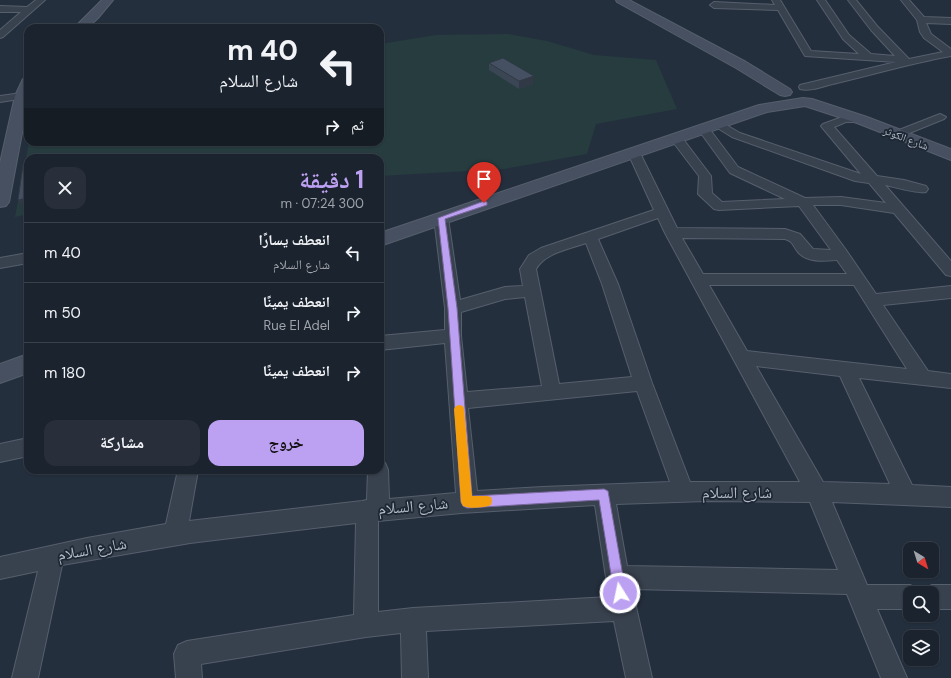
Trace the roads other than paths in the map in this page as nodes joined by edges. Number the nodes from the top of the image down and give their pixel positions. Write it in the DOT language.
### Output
graph roads {
  1 [pos="41,0"];
  2 [pos="108,0"];
  3 [pos="621,0"];
  4 [pos="821,0"];
  5 [pos="852,0"];
  6 [pos="904,0"];
  7 [pos="712,2"];
  8 [pos="778,4"];
  9 [pos="1,10"];
  10 [pos="29,10"];
  11 [pos="724,17"];
  12 [pos="921,20"];
  13 [pos="951,21"];
  14 [pos="85,24"];
  15 [pos="0,35"];
  16 [pos="951,53"];
  17 [pos="865,58"];
  18 [pos="905,60"];
  19 [pos="741,65"];
  20 [pos="877,70"];
  21 [pos="846,78"];
  22 [pos="804,87"];
  23 [pos="24,91"];
  24 [pos="785,92"];
  25 [pos="820,95"];
  26 [pos="22,96"];
  27 [pos="0,99"];
  28 [pos="805,102"];
  29 [pos="764,108"];
  30 [pos="940,117"];
  31 [pos="862,120"];
  32 [pos="710,126"];
  33 [pos="898,134"];
  34 [pos="676,138"];
  35 [pos="634,152"];
  36 [pos="951,155"];
  37 [pos="873,180"];
  38 [pos="921,189"];
  39 [pos="0,202"];
  40 [pos="803,202"];
  41 [pos="897,209"];
  42 [pos="662,212"];
  43 [pos="442,218"];
  44 [pos="672,233"];
  45 [pos="590,236"];
  46 [pos="384,239"];
  47 [pos="841,254"];
  48 [pos="24,259"];
  49 [pos="0,263"];
  50 [pos="951,271"];
  51 [pos="699,278"];
  52 [pos="858,280"];
  53 [pos="531,291"];
  54 [pos="951,292"];
  55 [pos="871,300"];
  56 [pos="453,308"];
  57 [pos="454,336"];
  58 [pos="384,343"];
  59 [pos="741,357"];
  60 [pos="24,359"];
  61 [pos="24,365"];
  62 [pos="0,366"];
  63 [pos="846,369"];
  64 [pos="0,374"];
  65 [pos="922,377"];
  66 [pos="951,381"];
  67 [pos="643,383"];
  68 [pos="552,393"];
  69 [pos="459,400"];
  70 [pos="24,448"];
  71 [pos="0,453"];
  72 [pos="187,474"];
  73 [pos="377,474"];
  74 [pos="684,492"];
  75 [pos="817,492"];
  76 [pos="604,495"];
  77 [pos="906,495"];
  78 [pos="951,498"];
  79 [pos="467,502"];
  80 [pos="372,510"];
  81 [pos="175,534"];
  82 [pos="53,556"];
  83 [pos="0,568"];
  84 [pos="617,577"];
  85 [pos="857,589"];
  86 [pos="903,596"];
  87 [pos="939,597"];
  88 [pos="951,597"];
  89 [pos="623,608"];
  90 [pos="413,620"];
  91 [pos="366,625"];
  92 [pos="25,678"];
  93 [pos="189,678"];
  94 [pos="415,678"];
  95 [pos="639,678"];
  96 [pos="894,678"];
  1 -- 10 [label="street"];
  2 -- 14 [label="main road"];
  3 -- 19 [label="main road"];
  4 -- 17 [label="street"];
  5 -- 18 [label="street"];
  6 -- 12 [label="street"];
  7 -- 8 [label="street"];
  7 -- 11 [label="street"];
  8 -- 17 [label="street"];
  9 -- 10 [label="street"];
  10 -- 15 [label="street"];
  12 -- 13 [label="street"];
  12 -- 16 [label="street"];
  16 -- 18 [label="street"];
  17 -- 18 [label="street"];
  17 -- 20 [label="street"];
  18 -- 20 [label="street"];
  19 -- 22 [label="main road"];
  19 -- 24 [label="main road"];
  20 -- 21 [label="street"];
  21 -- 22 [label="street"];
  21 -- 25 [label="street"];
  22 -- 24 [label="main road"];
  22 -- 25 [label="main road"];
  23 -- 26 [label="main road"];
  24 -- 28 [label="main road"];
  24 -- 29 [label="main road"];
  25 -- 28 [label="main road"];
  25 -- 31 [label="main road"];
  26 -- 27 [label="street"];
  26 -- 39 [label="main road"];
  28 -- 29 [label="main road"];
  28 -- 31 [label="main road"];
  29 -- 32 [label="main road"];
  30 -- 33 [label="street"];
  31 -- 33 [label="main road, شارع الكوثر"];
  31 -- 37 [label="street"];
  32 -- 34 [label="main road"];
  32 -- 37 [label="street"];
  32 -- 40 [label="street"];
  33 -- 36 [label="main road, شارع الكوثر"];
  34 -- 35 [label="main road"];
  34 -- 40 [label="street"];
  35 -- 42 [label="street"];
  35 -- 43 [label="main road"];
  37 -- 38 [label="street"];
  37 -- 41 [label="street"];
  40 -- 41 [label="street"];
  40 -- 47 [label="street"];
  41 -- 50 [label="street"];
  42 -- 44 [label="street"];
  42 -- 45 [label="street"];
  43 -- 46 [label="main road"];
  43 -- 56 [label="street"];
  44 -- 47 [label="street"];
  44 -- 51 [label="street"];
  45 -- 53 [label="street"];
  45 -- 67 [label="street"];
  47 -- 52 [label="street"];
  48 -- 49 [label="street"];
  51 -- 52 [label="street"];
  51 -- 59 [label="street"];
  52 -- 55 [label="street"];
  53 -- 56 [label="street"];
  53 -- 68 [label="street"];
  54 -- 55 [label="street"];
  55 -- 65 [label="street"];
  56 -- 57 [label="street"];
  57 -- 58 [label="street"];
  57 -- 69 [label="street"];
  59 -- 63 [label="street"];
  59 -- 75 [label="street"];
  60 -- 62 [label="main road"];
  61 -- 64 [label="main road"];
  63 -- 65 [label="street"];
  63 -- 77 [label="street"];
  65 -- 66 [label="street"];
  67 -- 68 [label="street"];
  67 -- 74 [label="street"];
  68 -- 69 [label="street"];
  69 -- 79 [label="street"];
  70 -- 71 [label="street"];
  72 -- 81 [label="street"];
  73 -- 80 [label="street"];
  74 -- 75 [label="street, شارع السلام"];
  74 -- 76 [label="street, شارع السلام"];
  75 -- 77 [label="street, شارع السلام"];
  75 -- 85 [label="street"];
  76 -- 79 [label="street, شارع السلام"];
  76 -- 84 [label="street"];
  77 -- 78 [label="street, شارع السلام"];
  79 -- 80 [label="street, شارع السلام"];
  80 -- 81 [label="street, شارع السلام"];
  80 -- 91 [label="street"];
  81 -- 82 [label="street, شارع السلام"];
  82 -- 83 [label="street, شارع السلام"];
  82 -- 92 [label="street"];
  84 -- 85 [label="street"];
  84 -- 89 [label="street"];
  85 -- 86 [label="street"];
  85 -- 96 [label="street"];
  87 -- 88 [label="street"];
  89 -- 90 [label="street"];
  89 -- 95 [label="street"];
  90 -- 91 [label="street"];
  90 -- 94 [label="street"];
  91 -- 93 [label="street"];
}
